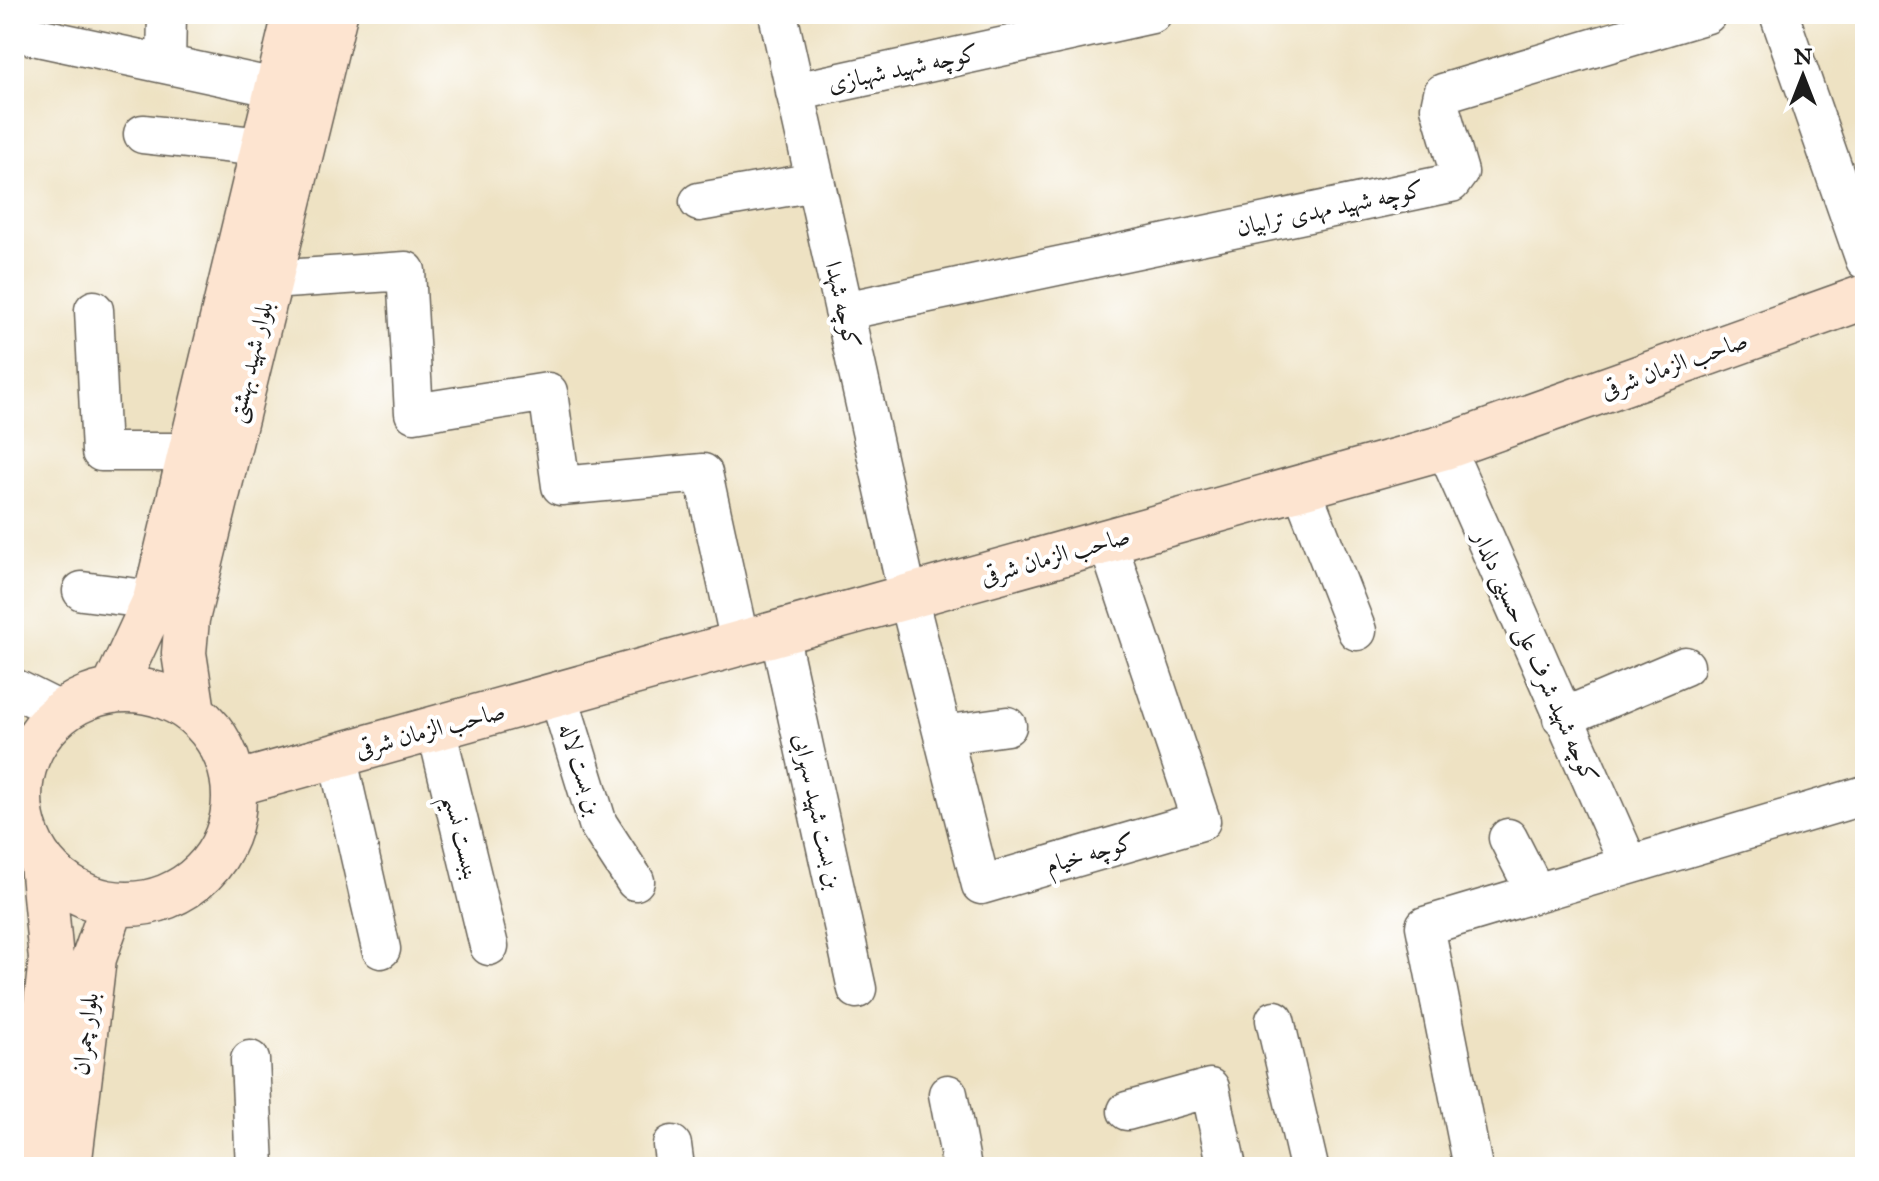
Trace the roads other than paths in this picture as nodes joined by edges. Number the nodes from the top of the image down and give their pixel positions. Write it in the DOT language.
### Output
graph roads {
  1 [pos="167,14"];
  2 [pos="295,14"];
  3 [pos="335,14"];
  4 [pos="778,14"];
  5 [pos="1152,14"];
  6 [pos="1707,14"];
  7 [pos="1779,14"];
  8 [pos="14,32"];
  9 [pos="166,64"];
  10 [pos="276,88"];
  11 [pos="795,92"];
  12 [pos="143,134"];
  13 [pos="262,147"];
  14 [pos="815,182"];
  15 [pos="699,202"];
  16 [pos="1865,260"];
  17 [pos="270,280"];
  18 [pos="1865,297"];
  19 [pos="94,310"];
  20 [pos="844,311"];
  21 [pos="1445,447"];
  22 [pos="190,452"];
  23 [pos="1301,487"];
  24 [pos="1107,541"];
  25 [pos="82,591"];
  26 [pos="908,597"];
  27 [pos="155,600"];
  28 [pos="1357,631"];
  29 [pos="759,638"];
  30 [pos="1685,666"];
  31 [pos="14,688"];
  32 [pos="113,691"];
  33 [pos="558,694"];
  34 [pos="62,712"];
  35 [pos="193,712"];
  36 [pos="1562,718"];
  37 [pos="1007,726"];
  38 [pos="436,728"];
  39 [pos="943,735"];
  40 [pos="337,755"];
  41 [pos="235,784"];
  42 [pos="1865,795"];
  43 [pos="1508,838"];
  44 [pos="28,848"];
  45 [pos="1629,865"];
  46 [pos="635,881"];
  47 [pos="1536,893"];
  48 [pos="113,904"];
  49 [pos="489,946"];
  50 [pos="381,949"];
  51 [pos="857,989"];
  52 [pos="1275,1020"];
  53 [pos="250,1060"];
  54 [pos="948,1094"];
  55 [pos="1127,1111"];
  56 [pos="28,1167"];
  57 [pos="69,1167"];
  58 [pos="255,1167"];
  59 [pos="962,1167"];
  60 [pos="1227,1167"];
  61 [pos="1309,1167"];
  62 [pos="1473,1167"];
  1 -- 9 [label="street"];
  2 -- 10 [label="main road, بلوار شهید بهشتی"];
  3 -- 17 [label="main road, بلوار شهید بهشتی"];
  4 -- 11 [label="street, کوچه شهدا"];
  5 -- 11 [label="street, کوچه شهید شهبازی"];
  6 -- 20 [label="street, کوچه شهید مهدی ترابیان"];
  7 -- 16 [label="street"];
  8 -- 9 [label="street"];
  9 -- 10 [label="street"];
  10 -- 13 [label="main road, بلوار شهید بهشتی"];
  11 -- 14 [label="street, کوچه شهدا"];
  12 -- 13 [label="street"];
  13 -- 22 [label="main road, بلوار شهید بهشتی"];
  14 -- 15 [label="street"];
  14 -- 20 [label="street, کوچه شهدا"];
  17 -- 29 [label="street, بن بست شهید سهرابی"];
  17 -- 35 [label="main road, بلوار شهید بهشتی"];
  18 -- 21 [label="main road, صاحب الزمان شرقی"];
  19 -- 22 [label="street"];
  20 -- 26 [label="street, کوچه شهدا"];
  21 -- 23 [label="main road, صاحب الزمان شرقی"];
  21 -- 36 [label="street, کوچه شهید شرف علی حسینی دلدار"];
  22 -- 27 [label="main road, بلوار شهید بهشتی"];
  23 -- 24 [label="main road, صاحب الزمان شرقی"];
  23 -- 28 [label="street"];
  24 -- 26 [label="main road, صاحب الزمان شرقی"];
  24 -- 39 [label="street, کوچه خیام"];
  25 -- 27 [label="street"];
  26 -- 29 [label="main road, صاحب الزمان شرقی"];
  26 -- 39 [label="street, کوچه خیام"];
  27 -- 32 [label="main road, بلوار شهید بهشتی"];
  29 -- 33 [label="main road, صاحب الزمان شرقی"];
  29 -- 51 [label="street, بن بست شهید سهرابی"];
  30 -- 36 [label="street"];
  31 -- 34 [label="street"];
  32 -- 34 [label="main road"];
  32 -- 35 [label="main road"];
  33 -- 38 [label="main road, صاحب الزمان شرقی"];
  33 -- 46 [label="street, بن بست لاله"];
  34 -- 44 [label="main road"];
  35 -- 41 [label="main road"];
  36 -- 45 [label="street, کوچه شهید شرف علی حسینی دلدار"];
  37 -- 39 [label="street"];
  38 -- 40 [label="main road, صاحب الزمان شرقی"];
  38 -- 49 [label="street, بنبست نسیم"];
  40 -- 41 [label="main road, صاحب الزمان شرقی"];
  40 -- 50 [label="street"];
  41 -- 48 [label="main road"];
  42 -- 45 [label="street"];
  43 -- 47 [label="street"];
  44 -- 48 [label="main road"];
  44 -- 56 [label="main road, بلوار چمران"];
  45 -- 47 [label="street"];
  47 -- 62 [label="street"];
  48 -- 57 [label="main road, بلوار چمران"];
  52 -- 61 [label="street"];
  53 -- 58 [label="street"];
  54 -- 59 [label="street"];
  55 -- 60 [label="street"];
}
